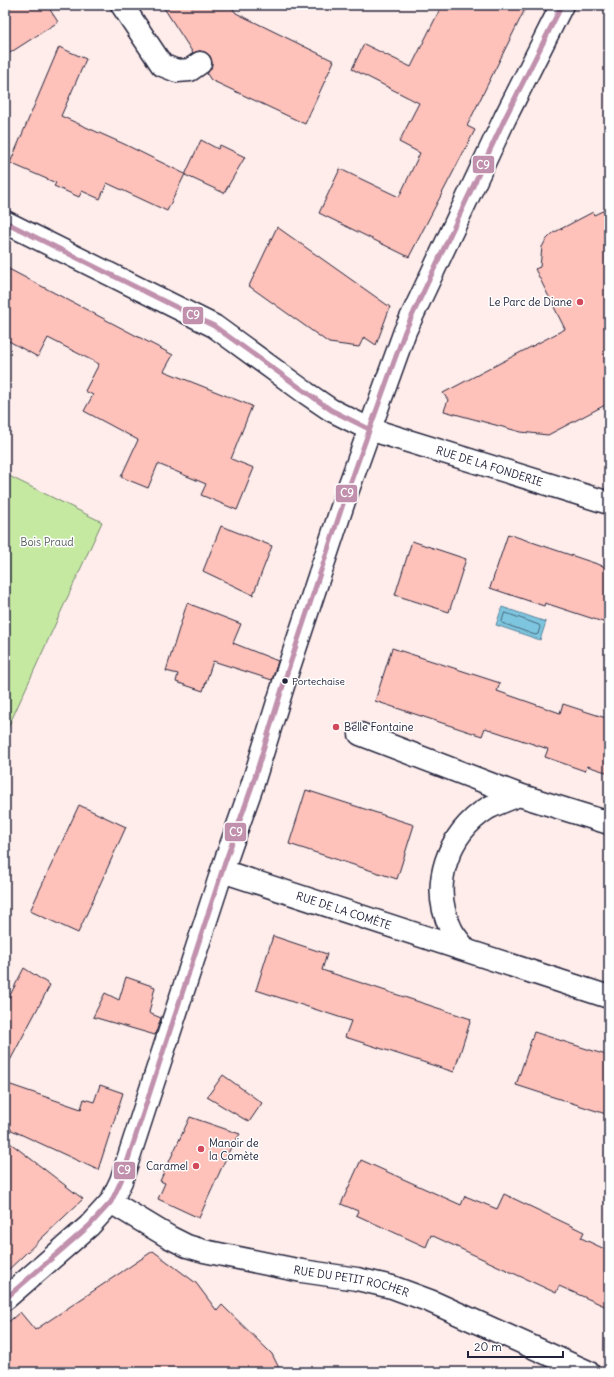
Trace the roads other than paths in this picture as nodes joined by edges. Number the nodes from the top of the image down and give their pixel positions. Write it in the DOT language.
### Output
graph roads {
  1 [pos="122,5"];
  2 [pos="562,5"];
  3 [pos="200,63"];
  4 [pos="5,222"];
  5 [pos="369,429"];
  6 [pos="609,503"];
  7 [pos="360,734"];
  8 [pos="519,795"];
  9 [pos="609,823"];
  10 [pos="222,871"];
  11 [pos="465,949"];
  12 [pos="609,997"];
  13 [pos="111,1202"];
  14 [pos="5,1299"];
  15 [pos="588,1372"];
  1 -- 3 [label="street"];
  2 -- 5 [label="street"];
  4 -- 5 [label="street, RUE DE LA FONDERIE"];
  5 -- 6 [label="street, RUE DE LA FONDERIE"];
  5 -- 10 [label="street"];
  7 -- 8 [label="street"];
  8 -- 9 [label="street"];
  8 -- 11 [label="street"];
  10 -- 11 [label="street, RUE DE LA COMÈTE"];
  10 -- 13 [label="street"];
  11 -- 12 [label="street, RUE DE LA COMÈTE"];
  13 -- 14 [label="street"];
  13 -- 15 [label="street, RUE DU PETIT ROCHER"];
}
